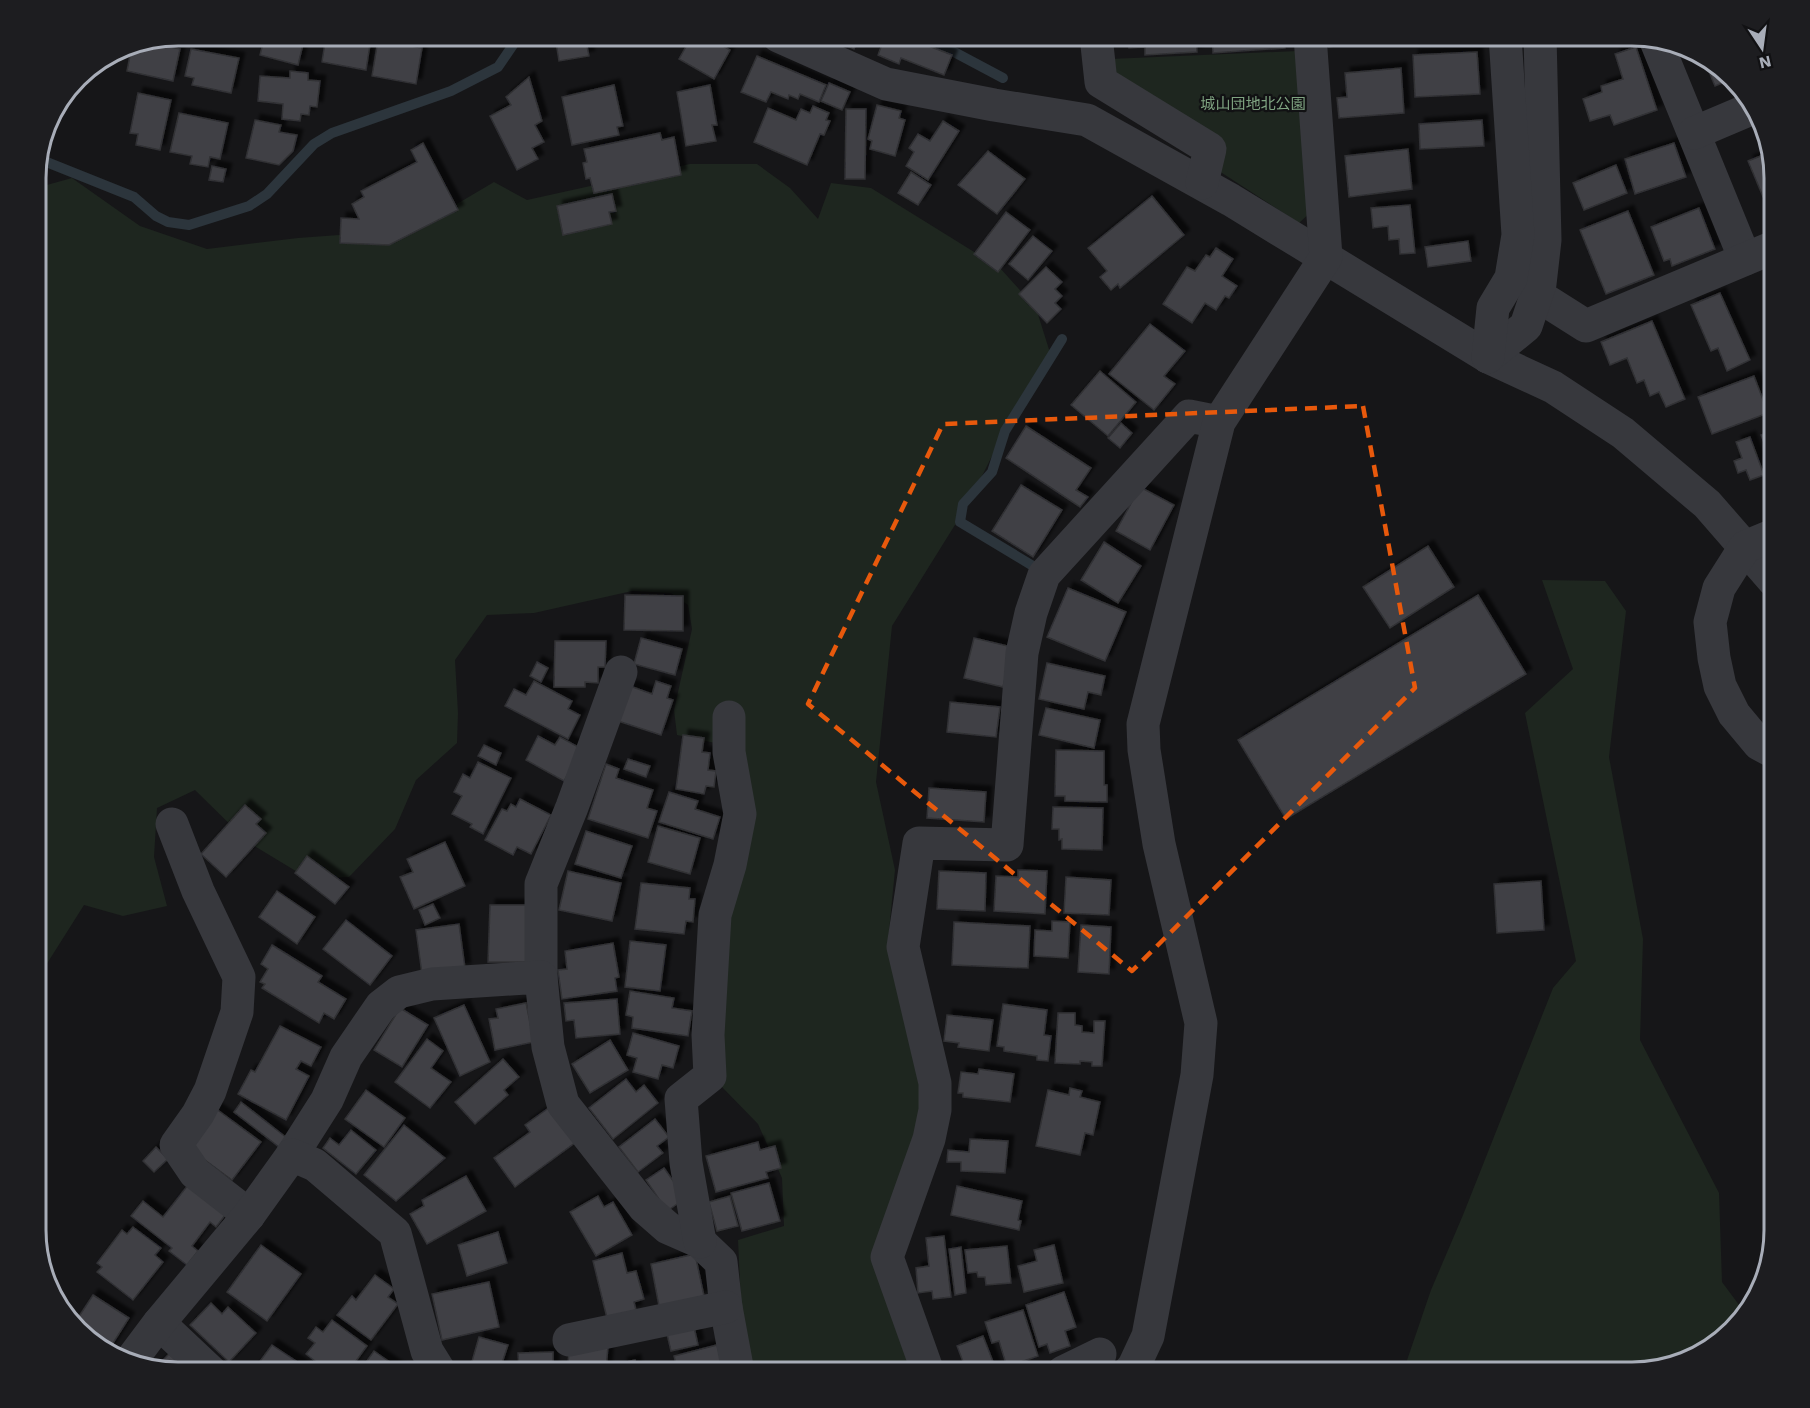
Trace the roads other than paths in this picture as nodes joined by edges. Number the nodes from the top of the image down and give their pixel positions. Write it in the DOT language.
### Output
graph roads {
  1 [pos="1097,46"];
  2 [pos="1311,46"];
  3 [pos="1506,46"];
  4 [pos="1540,46"];
  5 [pos="802,47"];
  6 [pos="1659,49"];
  7 [pos="1745,112"];
  8 [pos="1694,133"];
  9 [pos="1202,183"];
  10 [pos="1764,251"];
  11 [pos="1326,257"];
  12 [pos="1745,260"];
  13 [pos="1537,295"];
  14 [pos="1488,357"];
  15 [pos="1219,422"];
  16 [pos="1760,541"];
  17 [pos="621,672"];
  18 [pos="729,717"];
  19 [pos="1764,747"];
  20 [pos="172,824"];
  21 [pos="541,977"];
  22 [pos="292,1155"];
  23 [pos="249,1215"];
  24 [pos="700,1242"];
  25 [pos="726,1307"];
  26 [pos="159,1323"];
  27 [pos="569,1340"];
  28 [pos="1100,1354"];
  29 [pos="135,1355"];
  30 [pos="200,1362"];
  31 [pos="434,1362"];
  32 [pos="736,1362"];
  33 [pos="924,1362"];
  34 [pos="1084,1362"];
  35 [pos="1136,1362"];
  1 -- 9 [label="street"];
  2 -- 11 [label="street"];
  3 -- 14 [label="street"];
  4 -- 13 [label="street"];
  5 -- 9 [label="street"];
  6 -- 8 [label="street"];
  7 -- 8 [label="street"];
  8 -- 12 [label="street"];
  9 -- 11 [label="street"];
  10 -- 12 [label="street"];
  11 -- 14 [label="street"];
  11 -- 15 [label="street"];
  12 -- 13 [label="street"];
  13 -- 14 [label="street"];
  14 -- 16 [label="street"];
  15 -- 33 [label="street"];
  15 -- 35 [label="street"];
  16 -- 19 [label="street"];
  17 -- 21 [label="street"];
  18 -- 24 [label="street"];
  20 -- 23 [label="street"];
  21 -- 22 [label="street"];
  21 -- 24 [label="street"];
  22 -- 23 [label="street"];
  22 -- 31 [label="street"];
  23 -- 26 [label="street"];
  24 -- 25 [label="street"];
  25 -- 27 [label="street"];
  25 -- 32 [label="street"];
  26 -- 29 [label="street"];
  26 -- 30 [label="street"];
  28 -- 34 [label="street"];
}
